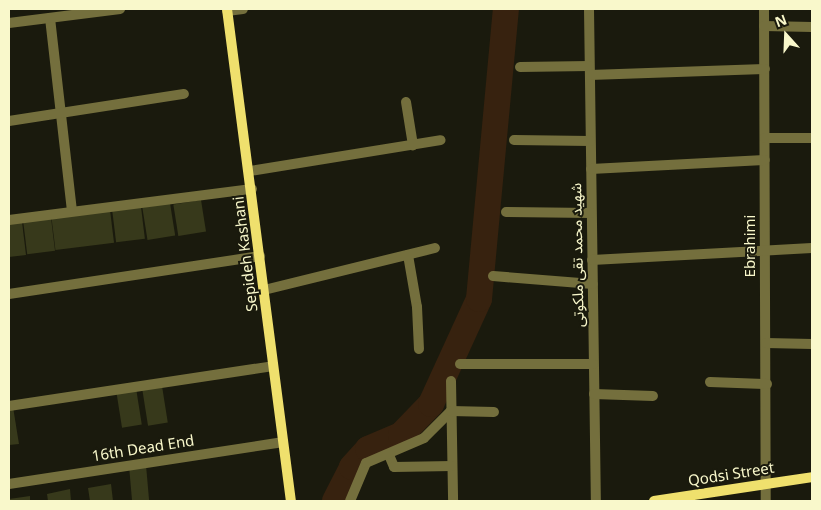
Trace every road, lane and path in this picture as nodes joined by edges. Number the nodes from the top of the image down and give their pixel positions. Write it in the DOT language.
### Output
graph roads {
  1 [pos="120,9"];
  2 [pos="243,9"];
  3 [pos="588,9"];
  4 [pos="764,9"];
  5 [pos="227,10"];
  6 [pos="50,18"];
  7 [pos="9,23"];
  8 [pos="764,26"];
  9 [pos="812,27"];
  10 [pos="520,67"];
  11 [pos="764,69"];
  12 [pos="590,71"];
  13 [pos="184,94"];
  14 [pos="406,102"];
  15 [pos="61,113"];
  16 [pos="9,121"];
  17 [pos="765,138"];
  18 [pos="812,138"];
  19 [pos="440,140"];
  20 [pos="514,140"];
  21 [pos="590,141"];
  22 [pos="413,145"];
  23 [pos="765,160"];
  24 [pos="591,169"];
  25 [pos="250,171"];
  26 [pos="252,190"];
  27 [pos="72,211"];
  28 [pos="506,212"];
  29 [pos="592,213"];
  30 [pos="9,220"];
  31 [pos="435,248"];
  32 [pos="812,248"];
  33 [pos="764,249"];
  34 [pos="408,255"];
  35 [pos="260,256"];
  36 [pos="592,260"];
  37 [pos="493,276"];
  38 [pos="593,284"];
  39 [pos="264,290"];
  40 [pos="9,294"];
  41 [pos="766,343"];
  42 [pos="812,344"];
  43 [pos="419,349"];
  44 [pos="460,364"];
  45 [pos="593,364"];
  46 [pos="273,366"];
  47 [pos="451,381"];
  48 [pos="710,382"];
  49 [pos="766,384"];
  50 [pos="594,394"];
  51 [pos="653,396"];
  52 [pos="9,406"];
  53 [pos="451,411"];
  54 [pos="494,412"];
  55 [pos="282,442"];
  56 [pos="389,455"];
  57 [pos="452,466"];
  58 [pos="812,477"];
  59 [pos="9,484"];
  60 [pos="767,484"];
  61 [pos="288,499"];
  62 [pos="350,501"];
  63 [pos="453,501"];
  64 [pos="596,501"];
  65 [pos="654,501"];
  66 [pos="766,501"];
  1 -- 6 [label="street"];
  2 -- 5 [label="street"];
  3 -- 12 [label="street, شهید محمد تقی ملکوتی"];
  4 -- 8 [label="street, Ebrahimi"];
  5 -- 25 [label="street, Sepideh Kashani"];
  6 -- 7 [label="street"];
  6 -- 15 [label="street"];
  8 -- 9 [label="street"];
  8 -- 11 [label="street, Ebrahimi"];
  10 -- 12 [label="street"];
  11 -- 12 [label="street"];
  11 -- 17 [label="street, Ebrahimi"];
  12 -- 21 [label="street, شهید محمد تقی ملکوتی"];
  13 -- 15 [label="street"];
  14 -- 22 [label="street"];
  15 -- 16 [label="street"];
  15 -- 27 [label="street"];
  17 -- 18 [label="street"];
  17 -- 23 [label="street, Ebrahimi"];
  19 -- 22 [label="street"];
  20 -- 21 [label="street"];
  21 -- 24 [label="street, شهید محمد تقی ملکوتی"];
  22 -- 25 [label="street"];
  23 -- 24 [label="street"];
  23 -- 33 [label="street, Ebrahimi"];
  24 -- 29 [label="street, شهید محمد تقی ملکوتی"];
  25 -- 26 [label="street, Sepideh Kashani"];
  26 -- 27 [label="street"];
  26 -- 35 [label="street, Sepideh Kashani"];
  27 -- 30 [label="street"];
  28 -- 29 [label="street"];
  29 -- 36 [label="street, شهید محمد تقی ملکوتی"];
  31 -- 34 [label="street"];
  32 -- 33 [label="street"];
  33 -- 36 [label="street"];
  33 -- 41 [label="street, Ebrahimi"];
  34 -- 39 [label="street"];
  34 -- 43 [label="street"];
  35 -- 39 [label="street, Sepideh Kashani"];
  35 -- 40 [label="street"];
  36 -- 38 [label="street, شهید محمد تقی ملکوتی"];
  37 -- 38 [label="street"];
  38 -- 45 [label="street, شهید محمد تقی ملکوتی"];
  39 -- 46 [label="street, Sepideh Kashani"];
  41 -- 42 [label="street"];
  41 -- 49 [label="street, Ebrahimi"];
  44 -- 45 [label="street"];
  45 -- 50 [label="street, شهید محمد تقی ملکوتی"];
  46 -- 52 [label="street"];
  46 -- 55 [label="street, Sepideh Kashani"];
  47 -- 53 [label="street"];
  48 -- 49 [label="street"];
  49 -- 60 [label="street, Ebrahimi"];
  50 -- 51 [label="street"];
  50 -- 64 [label="street, شهید محمد تقی ملکوتی"];
  53 -- 54 [label="street"];
  53 -- 56 [label="street"];
  53 -- 57 [label="street"];
  55 -- 59 [label="street, 16th Dead End"];
  55 -- 61 [label="street, Sepideh Kashani"];
  56 -- 57 [label="street"];
  56 -- 62 [label="street"];
  57 -- 63 [label="street"];
  58 -- 60 [label="street, Qodsi Street"];
  60 -- 65 [label="street, Qodsi Street"];
  60 -- 66 [label="street, Ebrahimi"];
}
